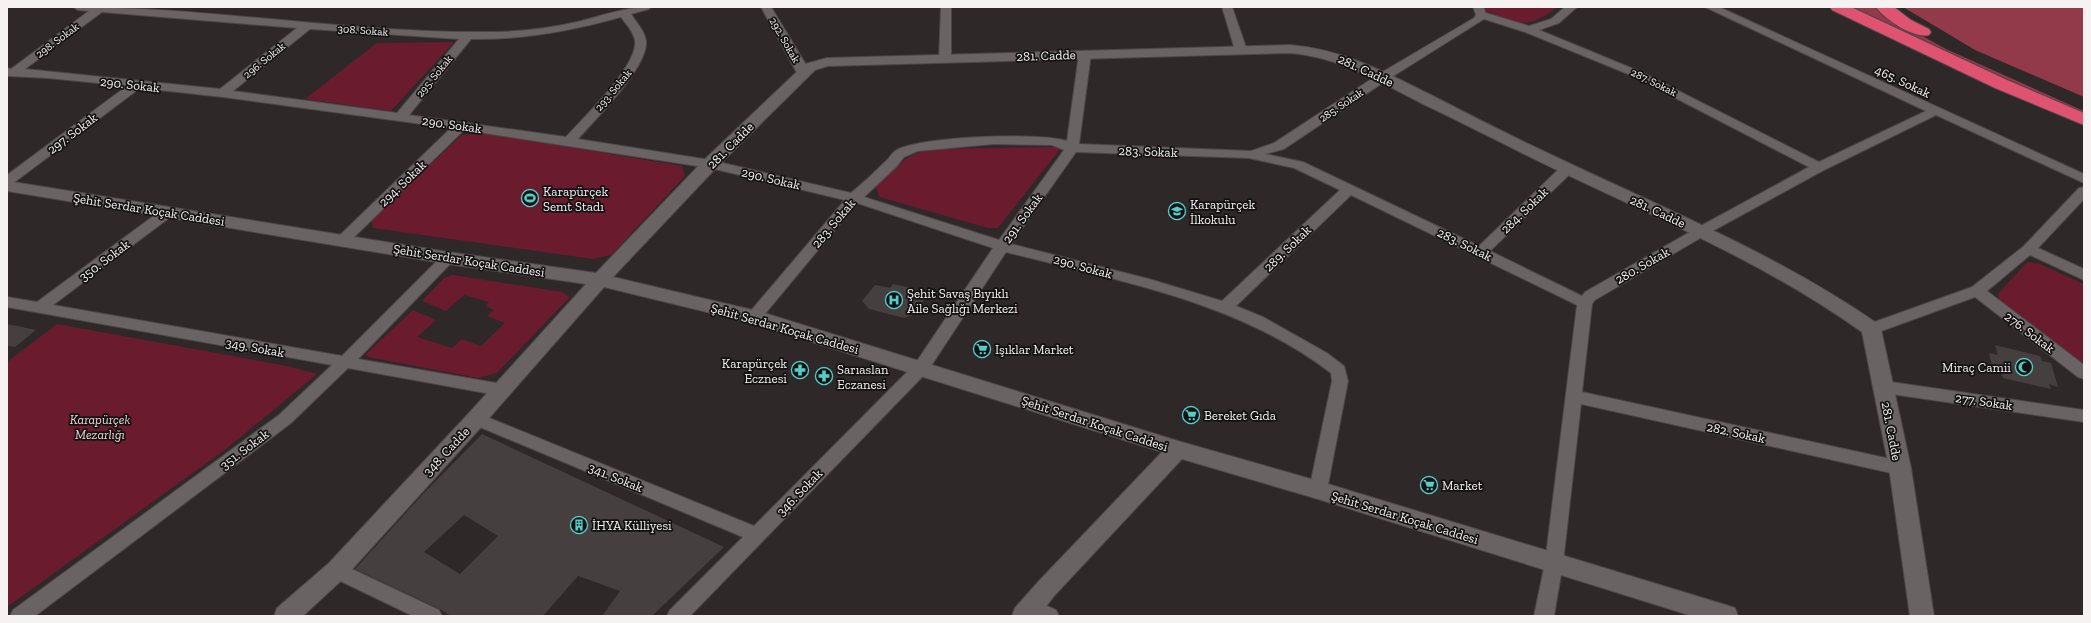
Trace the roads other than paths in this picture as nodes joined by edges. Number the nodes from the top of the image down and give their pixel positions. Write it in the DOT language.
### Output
graph roads {
  1 [pos="78,7"];
  2 [pos="645,7"];
  3 [pos="766,7"];
  4 [pos="946,7"];
  5 [pos="1227,7"];
  6 [pos="1572,7"];
  7 [pos="1710,7"];
  8 [pos="1838,7"];
  9 [pos="1884,7"];
  10 [pos="100,8"];
  11 [pos="1480,11"];
  12 [pos="624,13"];
  13 [pos="306,26"];
  14 [pos="1529,30"];
  15 [pos="468,35"];
  16 [pos="1241,50"];
  17 [pos="1085,54"];
  18 [pos="945,59"];
  19 [pos="10,72"];
  20 [pos="803,73"];
  21 [pos="1382,77"];
  22 [pos="136,85"];
  23 [pos="223,93"];
  24 [pos="2084,107"];
  25 [pos="1936,112"];
  26 [pos="401,117"];
  27 [pos="2084,120"];
  28 [pos="461,126"];
  29 [pos="569,141"];
  30 [pos="1279,146"];
  31 [pos="1072,148"];
  32 [pos="1249,154"];
  33 [pos="710,164"];
  34 [pos="1298,165"];
  35 [pos="1819,167"];
  36 [pos="1567,169"];
  37 [pos="2084,179"];
  38 [pos="7,181"];
  39 [pos="7,186"];
  40 [pos="1349,189"];
  41 [pos="2084,191"];
  42 [pos="854,198"];
  43 [pos="168,212"];
  44 [pos="1702,231"];
  45 [pos="343,240"];
  46 [pos="1002,246"];
  47 [pos="2029,249"];
  48 [pos="1481,252"];
  49 [pos="448,258"];
  50 [pos="2084,275"];
  51 [pos="600,280"];
  52 [pos="1977,291"];
  53 [pos="7,302"];
  54 [pos="1586,302"];
  55 [pos="39,308"];
  56 [pos="1224,308"];
  57 [pos="754,317"];
  58 [pos="1871,329"];
  59 [pos="345,363"];
  60 [pos="921,368"];
  61 [pos="2084,374"];
  62 [pos="1884,387"];
  63 [pos="502,390"];
  64 [pos="1573,396"];
  65 [pos="2084,416"];
  66 [pos="476,419"];
  67 [pos="1178,449"];
  68 [pos="1900,468"];
  69 [pos="1318,490"];
  70 [pos="757,535"];
  71 [pos="1554,563"];
  72 [pos="336,570"];
  73 [pos="1035,613"];
  74 [pos="20,616"];
  75 [pos="286,616"];
  76 [pos="432,616"];
  77 [pos="678,616"];
  78 [pos="1544,616"];
  79 [pos="1726,616"];
  80 [pos="1922,616"];
  1 -- 10 [label="street, 308. Sokak"];
  2 -- 12 [label="street, 308. Sokak"];
  3 -- 20 [label="street, 292. Sokak"];
  4 -- 18 [label="street"];
  5 -- 16 [label="street"];
  6 -- 14 [label="street"];
  7 -- 25 [label="street, 465. Sokak"];
  8 -- 27 [label="highway"];
  9 -- 24 [label="highway"];
  10 -- 13 [label="street, 308. Sokak"];
  10 -- 19 [label="street, 298. Sokak"];
  11 -- 14 [label="street, 287. Sokak"];
  11 -- 21 [label="street, 285. Sokak"];
  12 -- 15 [label="street, 308. Sokak"];
  12 -- 29 [label="street, 293. Sokak"];
  13 -- 15 [label="street, 308. Sokak"];
  13 -- 23 [label="street, 296. Sokak"];
  14 -- 35 [label="street, 287. Sokak"];
  15 -- 26 [label="street, 295. Sokak"];
  16 -- 17 [label="street, 281. Cadde"];
  16 -- 21 [label="street, 281. Cadde"];
  17 -- 18 [label="street, 281. Cadde"];
  17 -- 31 [label="street, 291. Sokak"];
  18 -- 20 [label="street, 281. Cadde"];
  19 -- 22 [label="street, 290. Sokak"];
  20 -- 33 [label="street, 281. Cadde"];
  21 -- 30 [label="street, 285. Sokak"];
  21 -- 36 [label="street, 281. Cadde"];
  22 -- 23 [label="street, 290. Sokak"];
  22 -- 38 [label="street, 297. Sokak"];
  23 -- 26 [label="street, 290. Sokak"];
  25 -- 35 [label="street, 280. Sokak"];
  25 -- 37 [label="street, 465. Sokak"];
  26 -- 28 [label="street, 290. Sokak"];
  28 -- 29 [label="street, 290. Sokak"];
  28 -- 45 [label="street, 294. Sokak"];
  29 -- 33 [label="street, 290. Sokak"];
  30 -- 32 [label="street, 285. Sokak"];
  30 -- 34 [label="street"];
  31 -- 32 [label="street, 283. Sokak"];
  31 -- 42 [label="street, 283. Sokak"];
  31 -- 46 [label="street, 291. Sokak"];
  32 -- 34 [label="street, 283. Sokak"];
  33 -- 42 [label="street, 290. Sokak"];
  33 -- 51 [label="street, 281. Cadde"];
  34 -- 40 [label="street, 283. Sokak"];
  35 -- 44 [label="street, 280. Sokak"];
  36 -- 44 [label="street, 281. Cadde"];
  36 -- 48 [label="street, 284. Sokak"];
  39 -- 43 [label="street, Şehit Serdar Koçak Caddesi"];
  40 -- 48 [label="street, 283. Sokak"];
  40 -- 56 [label="street, 289. Sokak"];
  41 -- 47 [label="street"];
  42 -- 46 [label="street, 290. Sokak"];
  42 -- 57 [label="street, 283. Sokak"];
  43 -- 45 [label="street, Şehit Serdar Koçak Caddesi"];
  43 -- 55 [label="street, 350. Sokak"];
  44 -- 54 [label="street, 280. Sokak"];
  44 -- 58 [label="street, 281. Cadde"];
  45 -- 49 [label="street, Şehit Serdar Koçak Caddesi"];
  46 -- 56 [label="street, 290. Sokak"];
  46 -- 60 [label="street, 291. Sokak"];
  47 -- 50 [label="street"];
  47 -- 52 [label="street"];
  48 -- 54 [label="street, 283. Sokak"];
  49 -- 51 [label="street, Şehit Serdar Koçak Caddesi"];
  49 -- 59 [label="street, 351. Sokak"];
  51 -- 57 [label="street, Şehit Serdar Koçak Caddesi"];
  51 -- 63 [label="street, 348. Cadde"];
  52 -- 58 [label="street"];
  52 -- 61 [label="street, 276. Sokak"];
  53 -- 55 [label="street, 349. Sokak"];
  54 -- 64 [label="street"];
  55 -- 59 [label="street, 349. Sokak"];
  56 -- 69 [label="street, 290. Sokak"];
  57 -- 60 [label="street, Şehit Serdar Koçak Caddesi"];
  58 -- 62 [label="street, 281. Cadde"];
  59 -- 63 [label="street, 349. Sokak"];
  59 -- 74 [label="street, 351. Sokak"];
  60 -- 67 [label="street, Şehit Serdar Koçak Caddesi"];
  60 -- 70 [label="street, 346. Sokak"];
  62 -- 65 [label="street, 277. Sokak"];
  62 -- 68 [label="street, 281. Cadde"];
  63 -- 66 [label="street, 348. Cadde"];
  64 -- 68 [label="street, 282. Sokak"];
  64 -- 71 [label="street"];
  66 -- 70 [label="street, 341. Sokak"];
  66 -- 72 [label="street, 348. Cadde"];
  67 -- 69 [label="street, Şehit Serdar Koçak Caddesi"];
  67 -- 73 [label="street"];
  68 -- 80 [label="street, 281. Cadde"];
  69 -- 71 [label="street, Şehit Serdar Koçak Caddesi"];
  70 -- 77 [label="street, 346. Sokak"];
  71 -- 78 [label="street"];
  71 -- 79 [label="street, Şehit Serdar Koçak Caddesi"];
  72 -- 75 [label="street, 348. Cadde"];
  72 -- 76 [label="street"];
}
